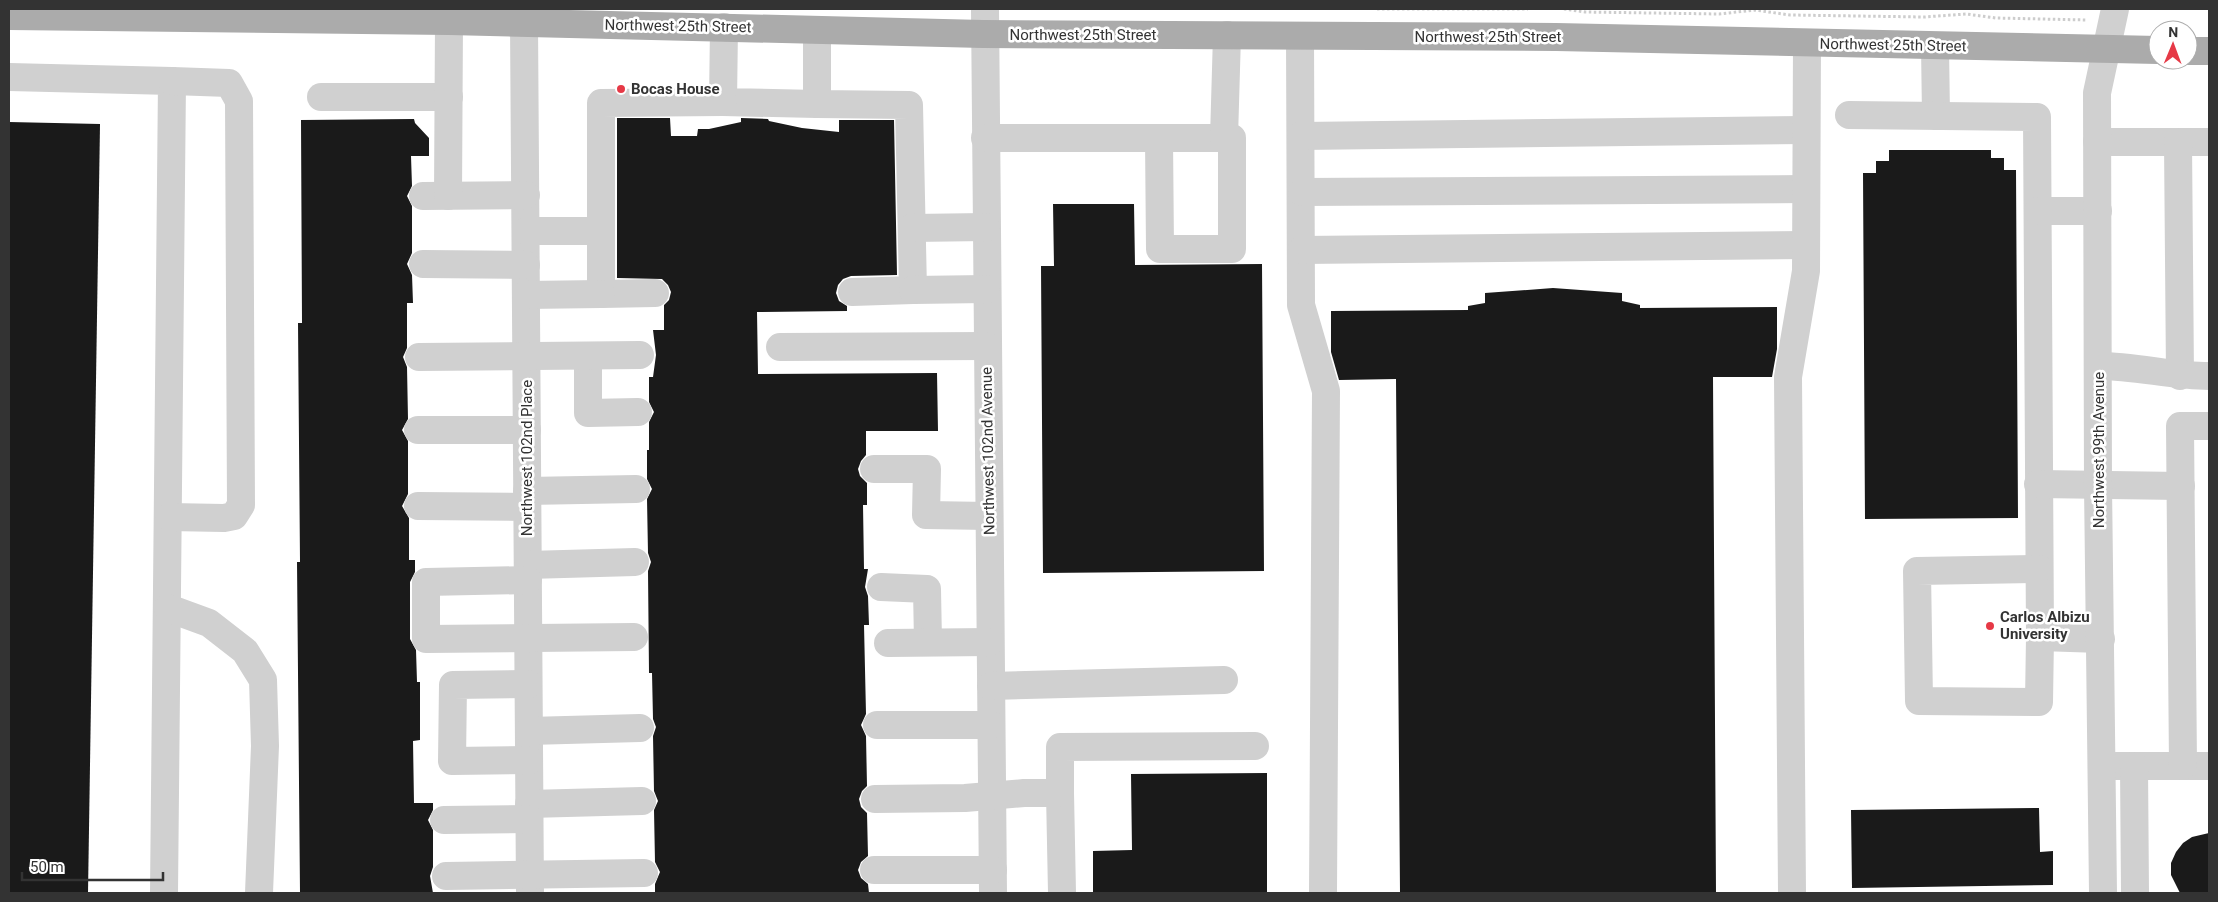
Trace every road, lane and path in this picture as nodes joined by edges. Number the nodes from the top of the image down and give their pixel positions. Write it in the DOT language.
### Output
graph roads {
  1 [pos="1377,9"];
  2 [pos="1528,9"];
  3 [pos="1564,9"];
  4 [pos="2115,9"];
  5 [pos="405,14"];
  6 [pos="9,16"];
  7 [pos="2087,20"];
  8 [pos="449,21"];
  9 [pos="984,21"];
  10 [pos="524,23"];
  11 [pos="724,27"];
  12 [pos="817,30"];
  13 [pos="1227,35"];
  14 [pos="1300,36"];
  15 [pos="1807,43"];
  16 [pos="1935,46"];
  17 [pos="2107,49"];
  18 [pos="2148,50"];
  19 [pos="9,76"];
  20 [pos="172,81"];
  21 [pos="321,97"];
  22 [pos="449,97"];
  23 [pos="723,102"];
  24 [pos="817,104"];
  25 [pos="1849,115"];
  26 [pos="1936,116"];
  27 [pos="1806,130"];
  28 [pos="1301,136"];
  29 [pos="985,138"];
  30 [pos="1159,138"];
  31 [pos="1224,138"];
  32 [pos="2097,142"];
  33 [pos="2178,142"];
  34 [pos="2209,142"];
  35 [pos="1806,189"];
  36 [pos="1302,192"];
  37 [pos="526,195"];
  38 [pos="2098,211"];
  39 [pos="2038,212"];
  40 [pos="986,227"];
  41 [pos="912,228"];
  42 [pos="526,231"];
  43 [pos="601,231"];
  44 [pos="1806,244"];
  45 [pos="1302,250"];
  46 [pos="423,264"];
  47 [pos="526,265"];
  48 [pos="913,290"];
  49 [pos="986,290"];
  50 [pos="852,292"];
  51 [pos="656,293"];
  52 [pos="601,294"];
  53 [pos="526,296"];
  54 [pos="987,346"];
  55 [pos="780,347"];
  56 [pos="640,355"];
  57 [pos="588,356"];
  58 [pos="419,357"];
  59 [pos="526,357"];
  60 [pos="2099,366"];
  61 [pos="2180,376"];
  62 [pos="2209,376"];
  63 [pos="638,412"];
  64 [pos="2209,426"];
  65 [pos="418,430"];
  66 [pos="527,430"];
  67 [pos="874,469"];
  68 [pos="2038,484"];
  69 [pos="2098,485"];
  70 [pos="2181,486"];
  71 [pos="636,489"];
  72 [pos="527,499"];
  73 [pos="418,506"];
  74 [pos="989,516"];
  75 [pos="169,517"];
  76 [pos="635,562"];
  77 [pos="2039,569"];
  78 [pos="528,572"];
  79 [pos="882,587"];
  80 [pos="168,608"];
  81 [pos="634,636"];
  82 [pos="2040,637"];
  83 [pos="528,639"];
  84 [pos="2101,639"];
  85 [pos="888,642"];
  86 [pos="928,642"];
  87 [pos="990,642"];
  88 [pos="1224,680"];
  89 [pos="528,684"];
  90 [pos="991,686"];
  91 [pos="877,725"];
  92 [pos="991,725"];
  93 [pos="640,728"];
  94 [pos="529,731"];
  95 [pos="1255,746"];
  96 [pos="529,760"];
  97 [pos="2102,766"];
  98 [pos="2134,766"];
  99 [pos="2196,766"];
  100 [pos="1060,793"];
  101 [pos="992,796"];
  102 [pos="875,799"];
  103 [pos="642,801"];
  104 [pos="529,811"];
  105 [pos="444,820"];
  106 [pos="874,870"];
  107 [pos="644,873"];
  108 [pos="446,876"];
  109 [pos="993,882"];
  110 [pos="530,884"];
  111 [pos="164,893"];
  112 [pos="259,893"];
  113 [pos="1062,893"];
  114 [pos="1324,893"];
  115 [pos="1792,893"];
  116 [pos="2103,893"];
  117 [pos="2135,893"];
  1 -- 2 [label="path"];
  3 -- 7 [label="path"];
  4 -- 17 [label="street, Northwest 99th Avenue"];
  5 -- 6 [label="main road, Northwest 25th Street"];
  5 -- 8 [label="main road, Northwest 25th Street"];
  8 -- 10 [label="main road, Northwest 25th Street"];
  8 -- 22 [label="street"];
  9 -- 12 [label="main road, Northwest 25th Street"];
  9 -- 13 [label="main road, Northwest 25th Street"];
  9 -- 29 [label="street, Northwest 102nd Avenue"];
  10 -- 11 [label="main road, Northwest 25th Street"];
  10 -- 37 [label="street, Northwest 102nd Place"];
  11 -- 12 [label="main road, Northwest 25th Street"];
  11 -- 23 [label="street"];
  12 -- 24 [label="street"];
  13 -- 14 [label="main road, Northwest 25th Street"];
  13 -- 31 [label="street"];
  14 -- 15 [label="main road, Northwest 25th Street"];
  14 -- 28 [label="street"];
  15 -- 16 [label="main road, Northwest 25th Street"];
  15 -- 27 [label="street"];
  16 -- 17 [label="main road, Northwest 25th Street"];
  16 -- 26 [label="street"];
  17 -- 18 [label="main road, Northwest 25th Street"];
  17 -- 32 [label="street, Northwest 99th Avenue"];
  19 -- 20 [label="street"];
  20 -- 75 [label="street"];
  20 -- 75 [label="street"];
  21 -- 22 [label="street"];
  22 -- 37 [label="street"];
  23 -- 24 [label="street"];
  23 -- 43 [label="street"];
  24 -- 41 [label="street"];
  25 -- 26 [label="street"];
  26 -- 39 [label="street"];
  27 -- 28 [label="street"];
  27 -- 35 [label="street"];
  28 -- 36 [label="street"];
  29 -- 30 [label="street"];
  29 -- 40 [label="street, Northwest 102nd Avenue"];
  30 -- 31 [label="street"];
  30 -- 31 [label="street"];
  32 -- 33 [label="street"];
  32 -- 38 [label="street, Northwest 99th Avenue"];
  33 -- 34 [label="street"];
  33 -- 61 [label="street"];
  35 -- 36 [label="street"];
  35 -- 44 [label="street"];
  36 -- 45 [label="street"];
  37 -- 42 [label="street, Northwest 102nd Place"];
  38 -- 39 [label="street"];
  38 -- 60 [label="street, Northwest 99th Avenue"];
  39 -- 68 [label="street"];
  40 -- 41 [label="street"];
  40 -- 49 [label="street, Northwest 102nd Avenue"];
  41 -- 48 [label="street"];
  42 -- 43 [label="street"];
  42 -- 47 [label="street, Northwest 102nd Place"];
  43 -- 52 [label="street"];
  44 -- 45 [label="street"];
  44 -- 115 [label="street"];
  45 -- 114 [label="street"];
  46 -- 47 [label="street"];
  47 -- 53 [label="street, Northwest 102nd Place"];
  48 -- 49 [label="street"];
  48 -- 50 [label="street"];
  49 -- 54 [label="street, Northwest 102nd Avenue"];
  51 -- 52 [label="street"];
  52 -- 53 [label="street"];
  53 -- 59 [label="street, Northwest 102nd Place"];
  54 -- 55 [label="street"];
  54 -- 74 [label="street, Northwest 102nd Avenue"];
  56 -- 57 [label="street"];
  57 -- 59 [label="street"];
  57 -- 63 [label="street"];
  58 -- 59 [label="street"];
  59 -- 66 [label="street, Northwest 102nd Place"];
  60 -- 61 [label="street"];
  60 -- 69 [label="street, Northwest 99th Avenue"];
  61 -- 62 [label="street"];
  64 -- 70 [label="street"];
  65 -- 66 [label="street"];
  66 -- 72 [label="street, Northwest 102nd Place"];
  67 -- 74 [label="street"];
  68 -- 69 [label="street"];
  68 -- 77 [label="street"];
  69 -- 70 [label="street"];
  69 -- 84 [label="street, Northwest 99th Avenue"];
  70 -- 99 [label="street"];
  71 -- 72 [label="street"];
  72 -- 73 [label="street"];
  72 -- 78 [label="street, Northwest 102nd Place"];
  74 -- 87 [label="street, Northwest 102nd Avenue"];
  75 -- 80 [label="street"];
  76 -- 78 [label="street"];
  77 -- 82 [label="street"];
  77 -- 82 [label="street"];
  78 -- 83 [label="street, Northwest 102nd Place"];
  78 -- 83 [label="street"];
  79 -- 86 [label="street"];
  80 -- 111 [label="street"];
  80 -- 112 [label="street"];
  81 -- 83 [label="street"];
  82 -- 84 [label="street"];
  83 -- 89 [label="street, Northwest 102nd Place"];
  84 -- 97 [label="street, Northwest 99th Avenue"];
  85 -- 86 [label="street"];
  86 -- 87 [label="street"];
  87 -- 90 [label="street, Northwest 102nd Avenue"];
  88 -- 90 [label="street"];
  89 -- 94 [label="street, Northwest 102nd Place"];
  89 -- 96 [label="street"];
  90 -- 92 [label="street, Northwest 102nd Avenue"];
  91 -- 92 [label="street"];
  92 -- 101 [label="street, Northwest 102nd Avenue"];
  93 -- 94 [label="street"];
  94 -- 96 [label="street, Northwest 102nd Place"];
  95 -- 100 [label="street"];
  96 -- 104 [label="street, Northwest 102nd Place"];
  97 -- 98 [label="street"];
  97 -- 116 [label="street, Northwest 99th Avenue"];
  98 -- 99 [label="street"];
  98 -- 117 [label="street"];
  100 -- 101 [label="street"];
  100 -- 113 [label="street"];
  101 -- 102 [label="street"];
  101 -- 109 [label="street, Northwest 102nd Avenue"];
  103 -- 104 [label="street"];
  104 -- 105 [label="street"];
  104 -- 110 [label="street, Northwest 102nd Place"];
  106 -- 109 [label="street"];
  107 -- 110 [label="street"];
  108 -- 110 [label="street"];
}
